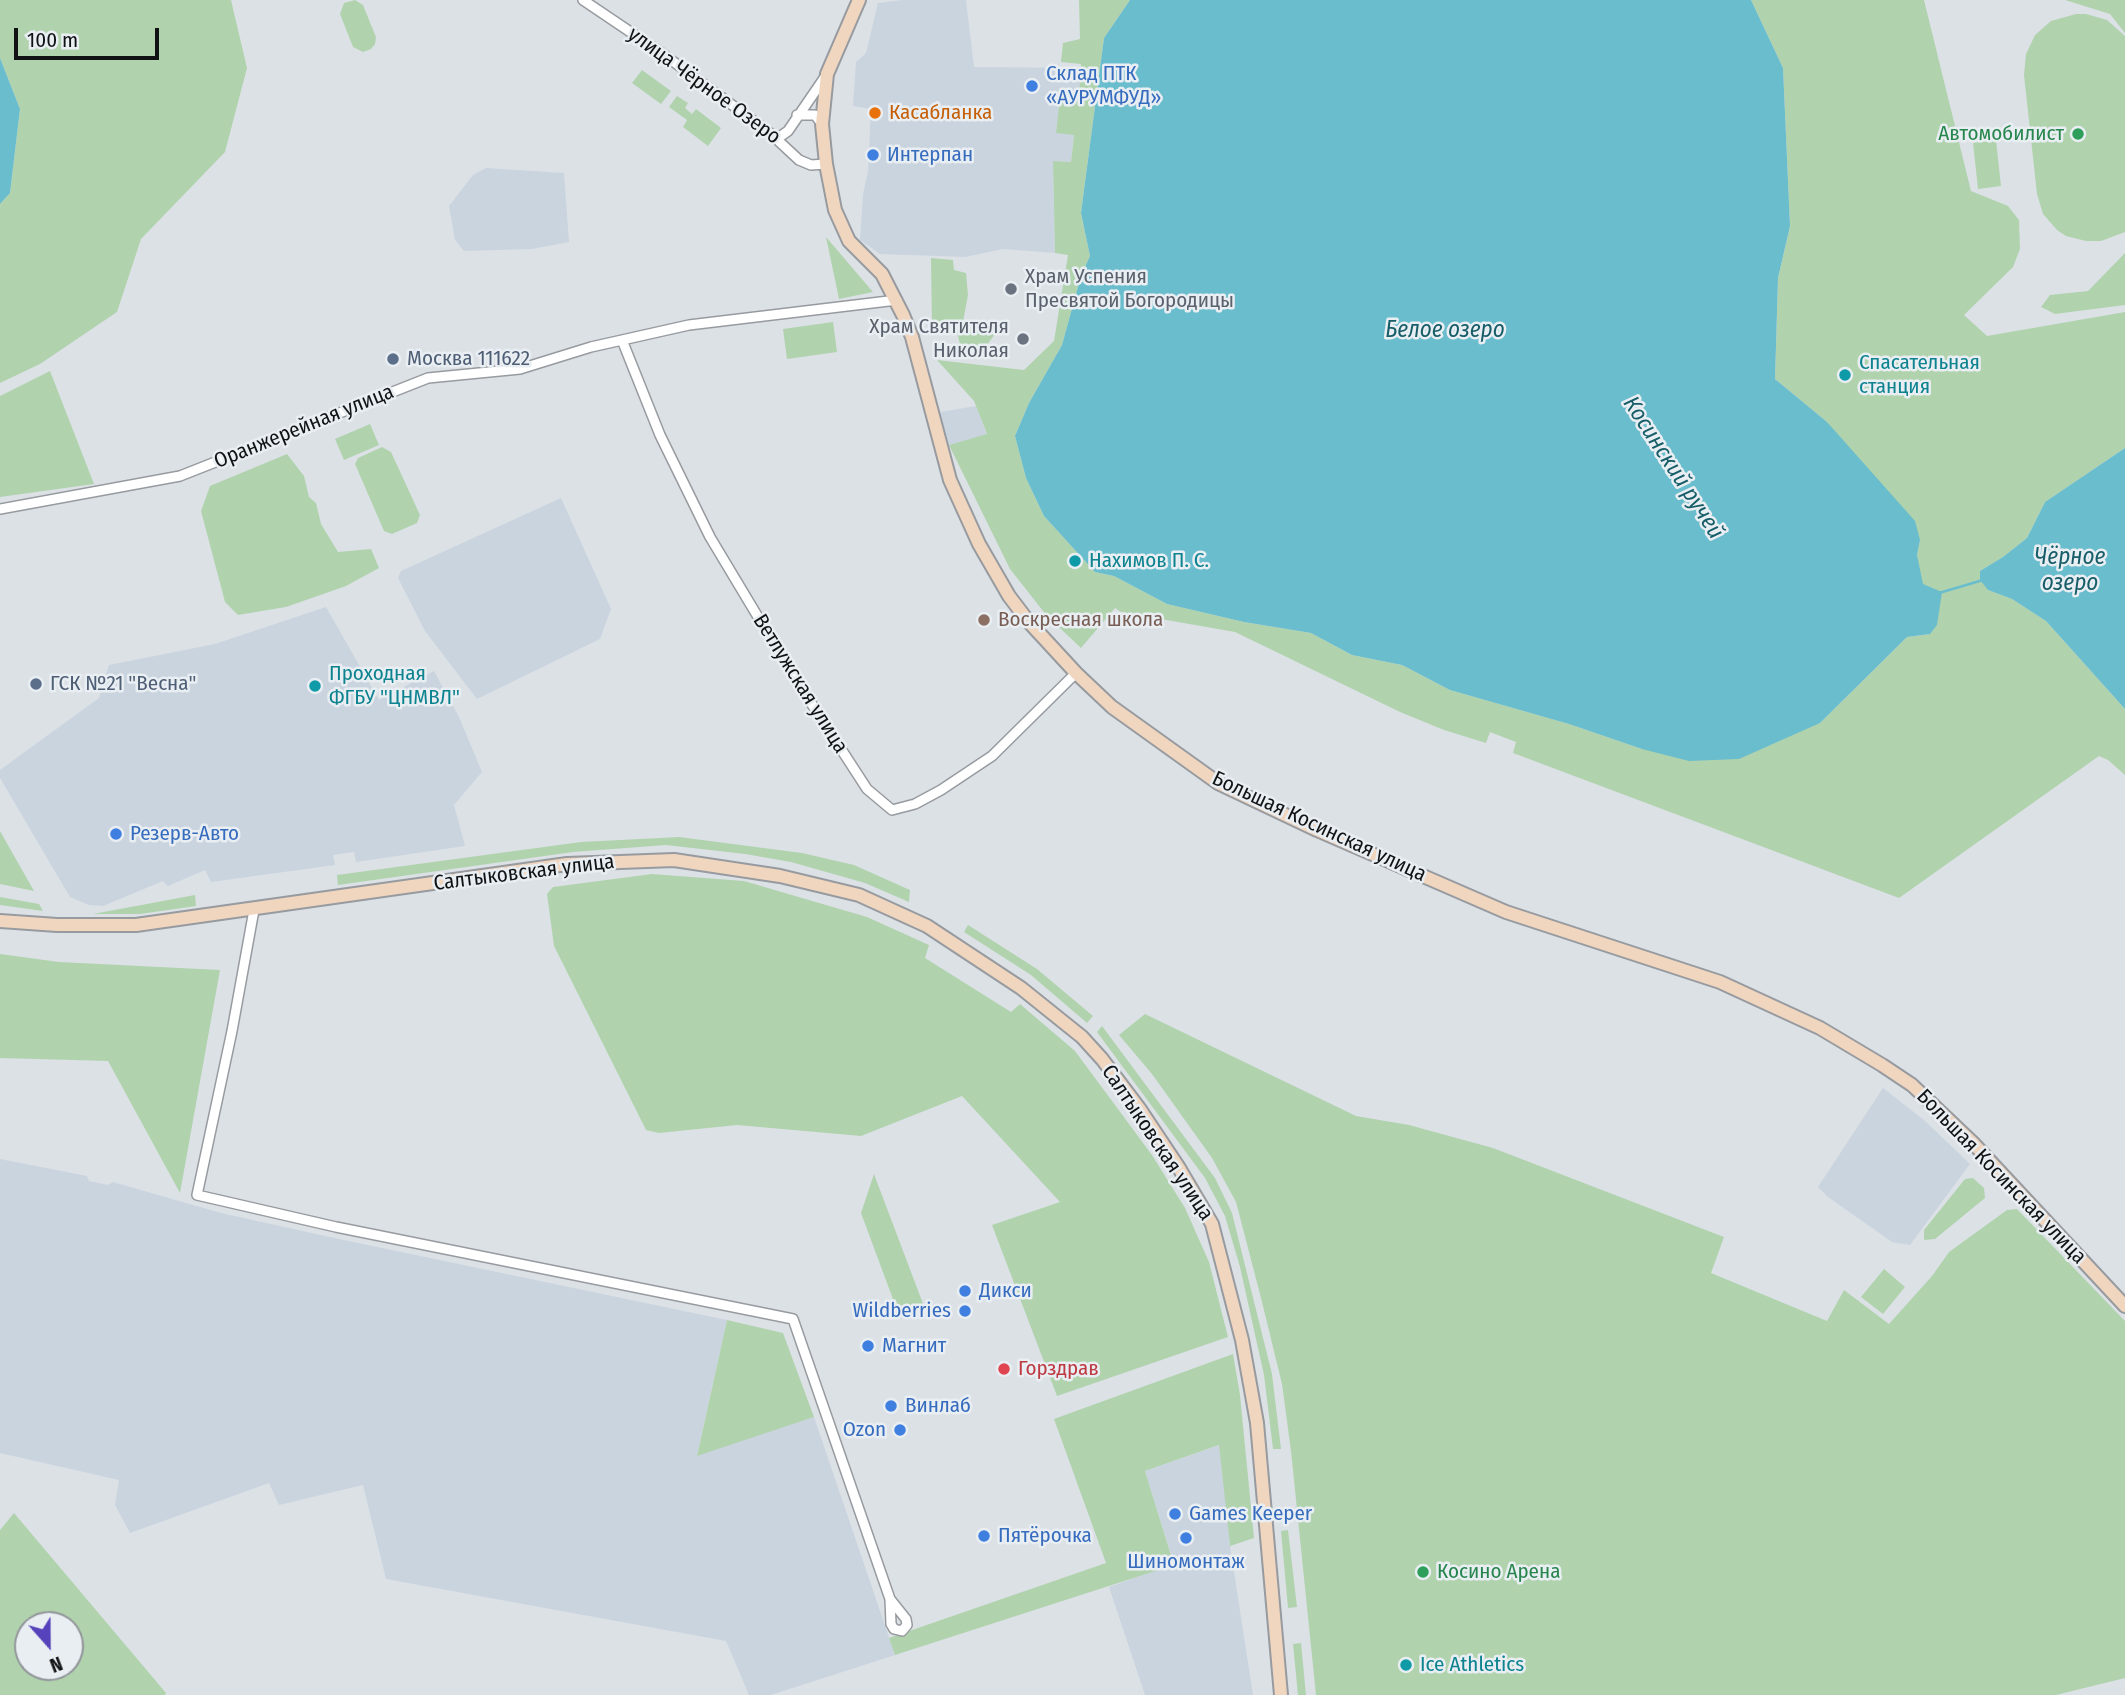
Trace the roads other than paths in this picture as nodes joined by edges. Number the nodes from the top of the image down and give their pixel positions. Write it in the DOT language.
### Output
graph roads {
  1 [pos="583,0"];
  2 [pos="859,0"];
  3 [pos="827,74"];
  4 [pos="797,115"];
  5 [pos="822,124"];
  6 [pos="778,138"];
  7 [pos="825,164"];
  8 [pos="897,300"];
  9 [pos="622,340"];
  10 [pos="0,509"];
  11 [pos="1076,673"];
  12 [pos="254,910"];
  13 [pos="0,915"];
  14 [pos="0,921"];
  15 [pos="57,925"];
  16 [pos="2125,1306"];
  17 [pos="890,1599"];
  18 [pos="1281,1695"];
  1 -- 6 [label="street, улица Чёрное Озеро"];
  2 -- 3 [label="street, Большая Косинская улица"];
  3 -- 4 [label="street"];
  3 -- 5 [label="street, Большая Косинская улица"];
  4 -- 5 [label="street"];
  4 -- 6 [label="street"];
  5 -- 7 [label="street, Большая Косинская улица"];
  6 -- 7 [label="street, улица Чёрное Озеро"];
  7 -- 8 [label="street, Большая Косинская улица"];
  8 -- 9 [label="street, Оранжерейная улица"];
  8 -- 11 [label="street, Большая Косинская улица"];
  9 -- 10 [label="street, Оранжерейная улица"];
  9 -- 11 [label="street, Ветлужская улица"];
  11 -- 16 [label="street, Большая Косинская улица"];
  12 -- 15 [label="street, Салтыковская улица"];
  12 -- 17 [label="street"];
  12 -- 18 [label="street, Салтыковская улица"];
  13 -- 15 [label="street, Салтыковская улица"];
  14 -- 15 [label="street, Салтыковская улица"];
}
